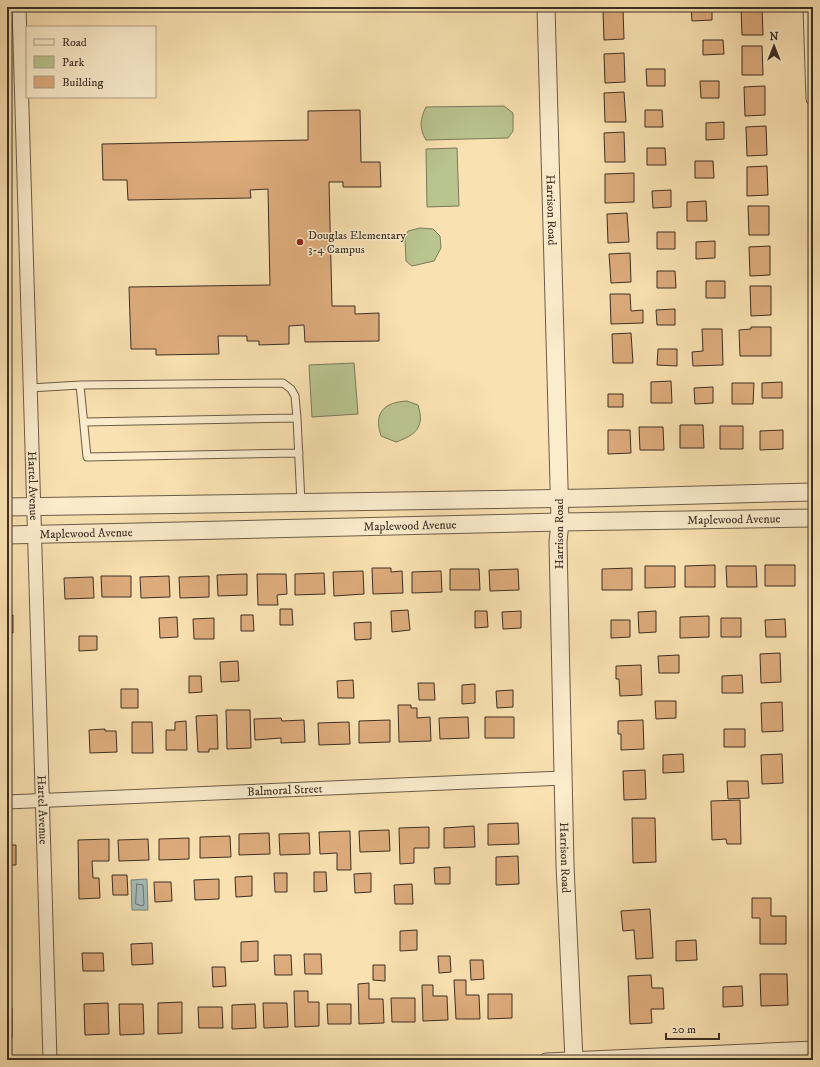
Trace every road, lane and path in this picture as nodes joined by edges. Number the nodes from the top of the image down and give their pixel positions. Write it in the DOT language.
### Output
graph roads {
  1 [pos="19,7"];
  2 [pos="546,7"];
  3 [pos="810,7"];
  4 [pos="813,99"];
  5 [pos="80,385"];
  6 [pos="30,388"];
  7 [pos="298,418"];
  8 [pos="84,422"];
  9 [pos="299,453"];
  10 [pos="813,492"];
  11 [pos="559,499"];
  12 [pos="301,504"];
  13 [pos="33,506"];
  14 [pos="7,507"];
  15 [pos="813,518"];
  16 [pos="560,522"];
  17 [pos="7,535"];
  18 [pos="34,535"];
  19 [pos="563,778"];
  20 [pos="42,800"];
  21 [pos="7,802"];
  22 [pos="813,1048"];
  23 [pos="574,1059"];
  24 [pos="50,1060"];
  25 [pos="546,1060"];
  1 -- 6 [label="street, Hartel Avenue"];
  2 -- 11 [label="street, Harrison Road"];
  3 -- 4 [label="street"];
  5 -- 6 [label="lane"];
  5 -- 7 [label="lane"];
  5 -- 8 [label="lane"];
  6 -- 13 [label="street, Hartel Avenue"];
  7 -- 8 [label="lane"];
  7 -- 9 [label="lane"];
  8 -- 9 [label="lane"];
  9 -- 12 [label="lane"];
  10 -- 11 [label="street, Maplewood Avenue"];
  11 -- 12 [label="street, Maplewood Avenue"];
  11 -- 16 [label="street, Harrison Road"];
  12 -- 13 [label="street, Maplewood Avenue"];
  13 -- 14 [label="street, Maplewood Avenue"];
  13 -- 18 [label="street, Hartel Avenue"];
  15 -- 16 [label="street, Maplewood Avenue"];
  16 -- 18 [label="street, Maplewood Avenue"];
  16 -- 19 [label="street, Harrison Road"];
  17 -- 18 [label="street, Maplewood Avenue"];
  18 -- 20 [label="street, Hartel Avenue"];
  19 -- 20 [label="street, Balmoral Street"];
  19 -- 23 [label="street, Harrison Road"];
  20 -- 21 [label="street, Balmoral Street"];
  20 -- 24 [label="street, Hartel Avenue"];
  22 -- 23 [label="street"];
  23 -- 25 [label="street"];
}
